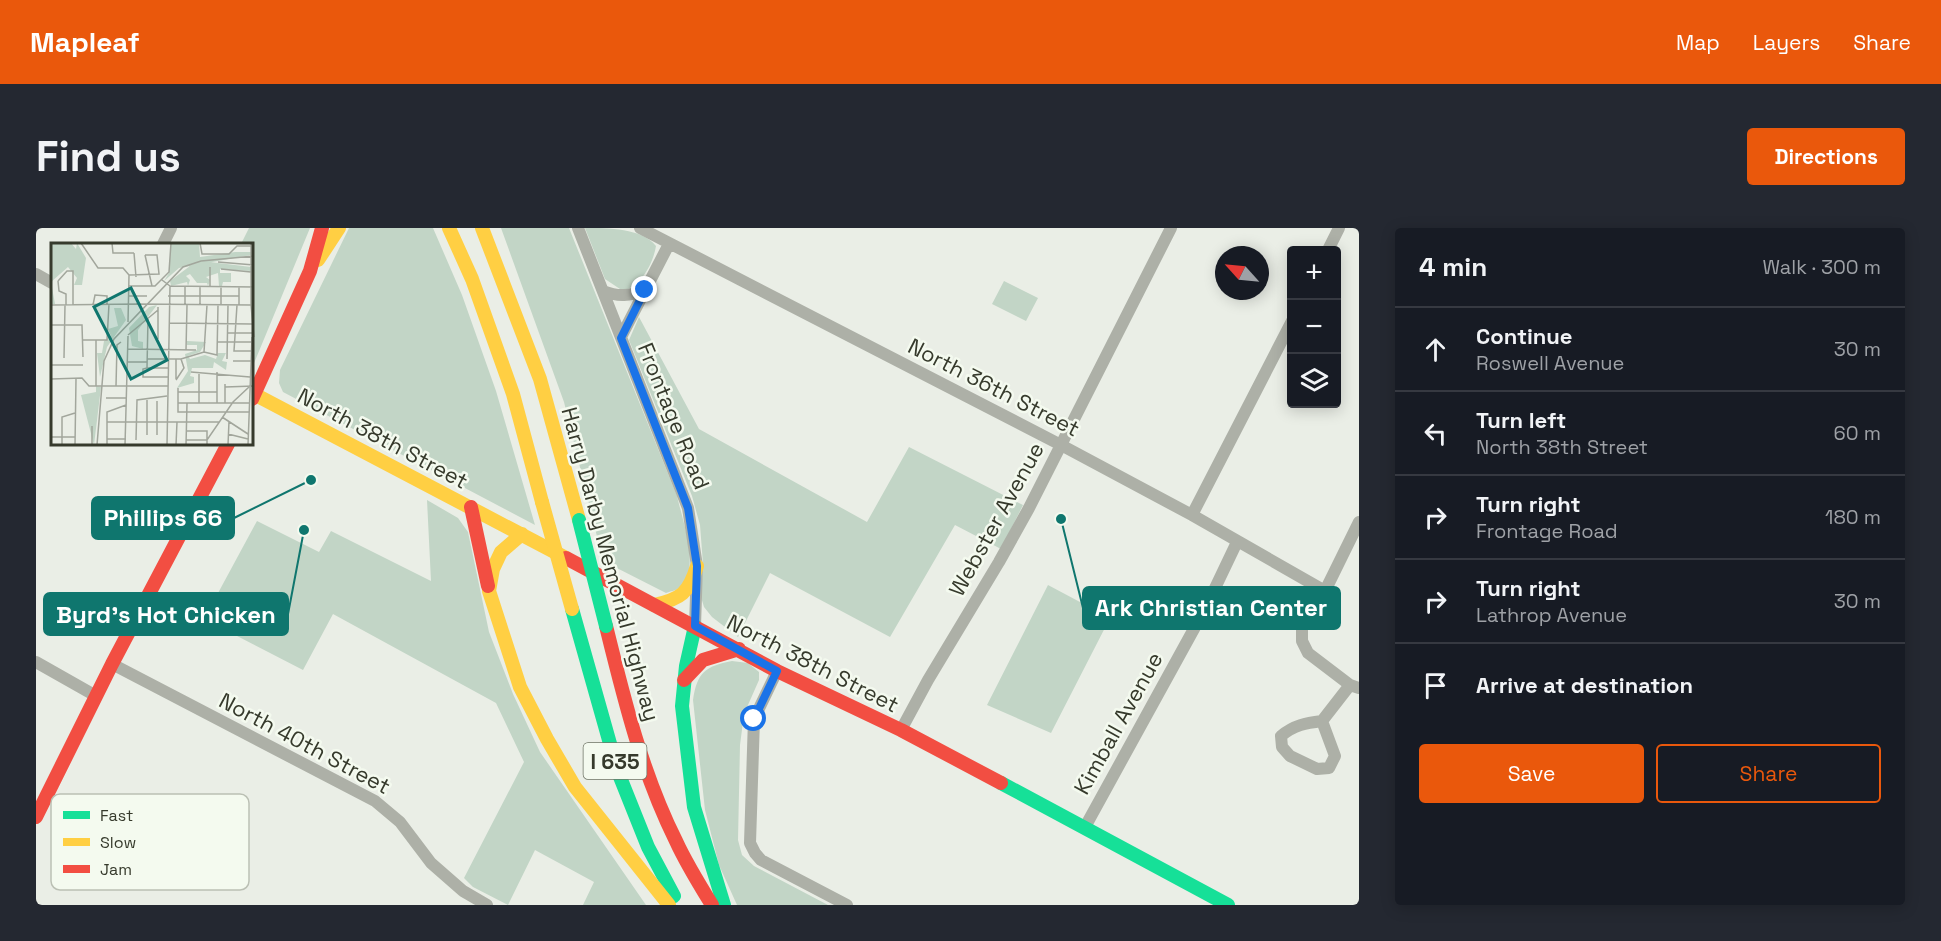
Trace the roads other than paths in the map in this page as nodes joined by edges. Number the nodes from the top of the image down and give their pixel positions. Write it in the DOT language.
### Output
graph roads {
  1 [pos="171,228"];
  2 [pos="322,228"];
  3 [pos="339,228"];
  4 [pos="449,228"];
  5 [pos="482,228"];
  6 [pos="578,228"];
  7 [pos="640,228"];
  8 [pos="1171,228"];
  9 [pos="1339,228"];
  10 [pos="164,243"];
  11 [pos="669,243"];
  12 [pos="1330,246"];
  13 [pos="310,271"];
  14 [pos="36,274"];
  15 [pos="51,282"];
  16 [pos="645,290"];
  17 [pos="603,291"];
  18 [pos="1287,331"];
  19 [pos="621,338"];
  20 [pos="254,393"];
  21 [pos="254,396"];
  22 [pos="227,446"];
  23 [pos="1061,446"];
  24 [pos="471,507"];
  25 [pos="1192,515"];
  26 [pos="1359,522"];
  27 [pos="522,534"];
  28 [pos="1237,542"];
  29 [pos="697,566"];
  30 [pos="489,591"];
  31 [pos="1325,591"];
  32 [pos="654,605"];
  33 [pos="695,626"];
  34 [pos="739,650"];
  35 [pos="36,662"];
  36 [pos="112,664"];
  37 [pos="777,671"];
  38 [pos="684,680"];
  39 [pos="1354,687"];
  40 [pos="96,696"];
  41 [pos="1322,721"];
  42 [pos="901,730"];
  43 [pos="36,817"];
  44 [pos="1085,827"];
  45 [pos="487,905"];
  46 [pos="669,905"];
  47 [pos="679,905"];
  48 [pos="712,905"];
  49 [pos="724,905"];
  50 [pos="847,905"];
  51 [pos="1228,905"];
  1 -- 10 [label="street"];
  2 -- 13 [label="main road"];
  3 -- 13 [label="main road"];
  4 -- 47 [label="main road, I 635, bridge"];
  5 -- 48 [label="main road, Harry Darby Memorial Highway / I 635, bridge"];
  6 -- 17 [label="street, Frontage Road"];
  7 -- 11 [label="street, North 36th Street"];
  8 -- 23 [label="street, Webster Avenue"];
  9 -- 12 [label="street"];
  11 -- 16 [label="street"];
  11 -- 23 [label="street, North 36th Street"];
  13 -- 20 [label="main road"];
  14 -- 15 [label="street"];
  16 -- 17 [label="street"];
  16 -- 19 [label="street"];
  17 -- 19 [label="street, Frontage Road"];
  18 -- 25 [label="street"];
  19 -- 29 [label="street, Frontage Road"];
  21 -- 24 [label="main road, North 38th Street"];
  22 -- 36 [label="main road"];
  23 -- 25 [label="street, North 36th Street"];
  23 -- 42 [label="street, Webster Avenue"];
  24 -- 27 [label="main road, North 38th Street"];
  24 -- 30 [label="main road"];
  25 -- 28 [label="street, North 36th Street"];
  26 -- 31 [label="street"];
  27 -- 30 [label="main road"];
  27 -- 32 [label="main road, North 38th Street"];
  28 -- 31 [label="street, North 36th Street"];
  28 -- 44 [label="street, Kimball Avenue"];
  29 -- 32 [label="main road"];
  29 -- 33 [label="street, Frontage Road"];
  30 -- 46 [label="main road"];
  31 -- 39 [label="street"];
  32 -- 33 [label="main road, North 38th Street"];
  33 -- 34 [label="main road, North 38th Street"];
  33 -- 38 [label="main road"];
  34 -- 37 [label="main road, North 38th Street"];
  34 -- 38 [label="main road"];
  35 -- 40 [label="street"];
  36 -- 40 [label="main road"];
  36 -- 45 [label="street, North 40th Street"];
  37 -- 42 [label="main road, North 38th Street"];
  37 -- 50 [label="street"];
  38 -- 49 [label="main road"];
  39 -- 41 [label="street"];
  40 -- 43 [label="main road"];
  41 -- 41 [label="street"];
  42 -- 44 [label="main road, North 38th Street"];
  44 -- 51 [label="main road, North 38th Street"];
}
